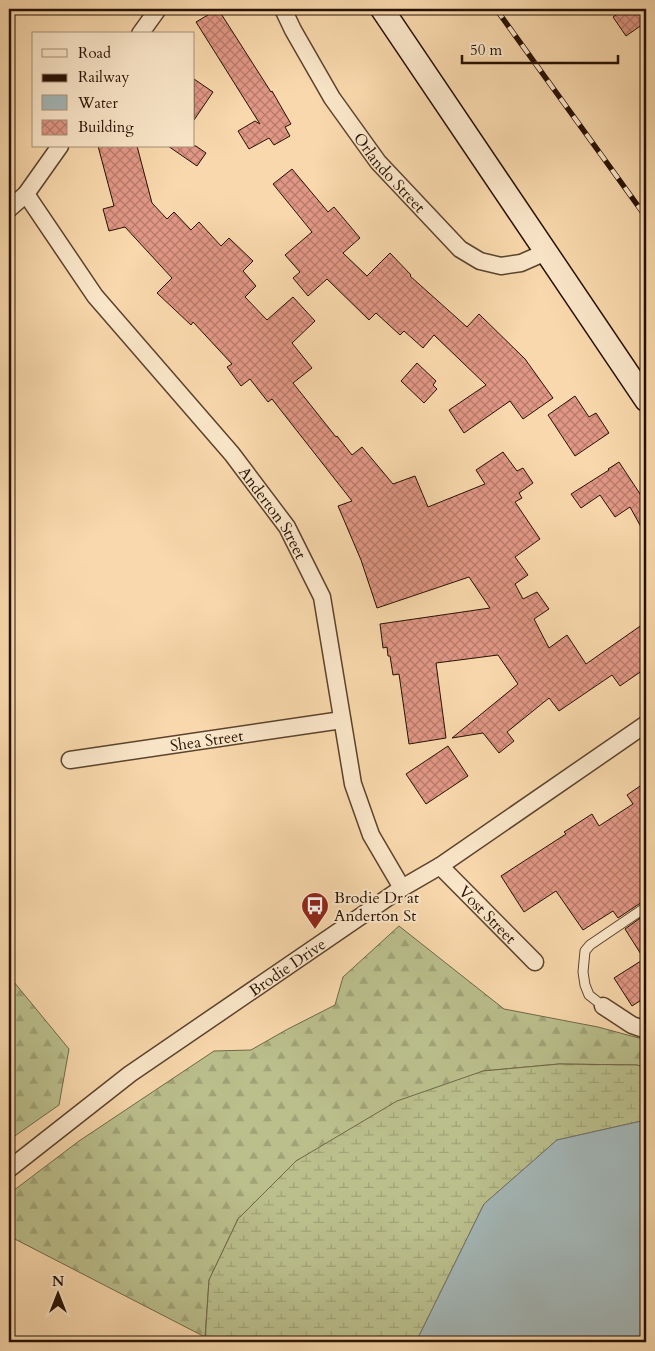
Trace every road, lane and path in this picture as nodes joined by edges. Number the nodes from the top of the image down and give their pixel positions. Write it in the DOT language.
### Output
graph roads {
  1 [pos="158,9"];
  2 [pos="282,9"];
  3 [pos="382,9"];
  4 [pos="141,32"];
  5 [pos="59,148"];
  6 [pos="26,194"];
  7 [pos="9,209"];
  8 [pos="546,252"];
  9 [pos="646,400"];
  10 [pos="342,720"];
  11 [pos="646,724"];
  12 [pos="70,760"];
  13 [pos="440,866"];
  14 [pos="402,888"];
  15 [pos="646,907"];
  16 [pos="535,962"];
  17 [pos="603,1006"];
  18 [pos="646,1030"];
  19 [pos="9,1169"];
  1 -- 4 [label="street"];
  2 -- 8 [label="street, Orlando Street"];
  3 -- 8 [label="street"];
  5 -- 6 [label="street"];
  6 -- 7 [label="street"];
  6 -- 10 [label="street, Anderton Street"];
  8 -- 9 [label="street"];
  10 -- 12 [label="street, Shea Street"];
  10 -- 14 [label="street, Anderton Street"];
  11 -- 13 [label="street, Brodie Drive"];
  13 -- 14 [label="street, Brodie Drive"];
  13 -- 16 [label="street, Vost Street"];
  14 -- 19 [label="street, Brodie Drive"];
  15 -- 17 [label="lane"];
  17 -- 18 [label="street"];
}
